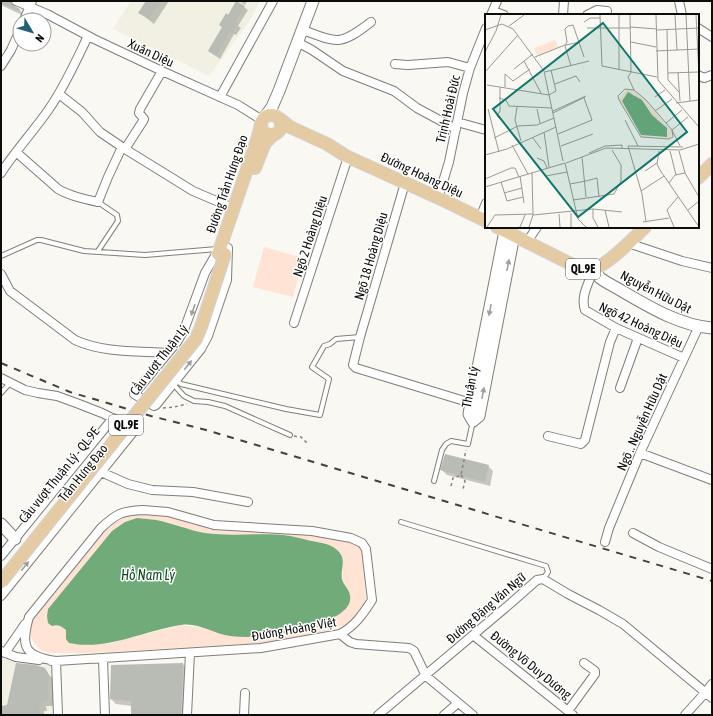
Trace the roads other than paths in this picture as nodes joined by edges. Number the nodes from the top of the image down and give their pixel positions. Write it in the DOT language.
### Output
graph roads {
  1 [pos="16,1"];
  2 [pos="273,1"];
  3 [pos="313,1"];
  4 [pos="497,1"];
  5 [pos="564,1"];
  6 [pos="679,1"];
  7 [pos="31,4"];
  8 [pos="607,11"];
  9 [pos="492,13"];
  10 [pos="564,14"];
  11 [pos="589,14"];
  12 [pos="682,14"];
  13 [pos="371,22"];
  14 [pos="699,29"];
  15 [pos="303,30"];
  16 [pos="485,30"];
  17 [pos="88,36"];
  18 [pos="712,37"];
  19 [pos="298,42"];
  20 [pos="12,48"];
  21 [pos="395,64"];
  22 [pos="1,66"];
  23 [pos="470,68"];
  24 [pos="162,71"];
  25 [pos="699,75"];
  26 [pos="712,75"];
  27 [pos="279,91"];
  28 [pos="58,94"];
  29 [pos="220,97"];
  30 [pos="278,118"];
  31 [pos="263,120"];
  32 [pos="456,126"];
  33 [pos="485,130"];
  34 [pos="275,134"];
  35 [pos="123,148"];
  36 [pos="16,152"];
  37 [pos="347,157"];
  38 [pos="712,164"];
  39 [pos="1,173"];
  40 [pos="699,177"];
  41 [pos="405,183"];
  42 [pos="438,198"];
  43 [pos="98,202"];
  44 [pos="234,208"];
  45 [pos="485,209"];
  46 [pos="483,220"];
  47 [pos="536,228"];
  48 [pos="644,228"];
  49 [pos="506,231"];
  50 [pos="527,242"];
  51 [pos="628,243"];
  52 [pos="223,251"];
  53 [pos="98,252"];
  54 [pos="1,256"];
  55 [pos="712,268"];
  56 [pos="594,269"];
  57 [pos="1,274"];
  58 [pos="294,323"];
  59 [pos="698,326"];
  60 [pos="616,328"];
  61 [pos="712,328"];
  62 [pos="360,337"];
  63 [pos="638,338"];
  64 [pos="168,353"];
  65 [pos="684,358"];
  66 [pos="1,378"];
  67 [pos="10,382"];
  68 [pos="175,382"];
  69 [pos="620,388"];
  70 [pos="1,393"];
  71 [pos="471,403"];
  72 [pos="112,418"];
  73 [pos="473,421"];
  74 [pos="290,435"];
  75 [pos="548,436"];
  76 [pos="640,453"];
  77 [pos="101,472"];
  78 [pos="712,480"];
  79 [pos="434,481"];
  80 [pos="248,502"];
  81 [pos="401,522"];
  82 [pos="1,524"];
  83 [pos="633,533"];
  84 [pos="15,539"];
  85 [pos="605,542"];
  86 [pos="1,556"];
  87 [pos="712,559"];
  88 [pos="710,568"];
  89 [pos="1,570"];
  90 [pos="544,579"];
  91 [pos="1,582"];
  92 [pos="1,596"];
  93 [pos="29,617"];
  94 [pos="340,634"];
  95 [pos="473,635"];
  96 [pos="3,652"];
  97 [pos="190,653"];
  98 [pos="103,659"];
  99 [pos="56,661"];
  100 [pos="584,663"];
  101 [pos="426,676"];
  102 [pos="712,684"];
  103 [pos="245,693"];
  104 [pos="709,696"];
  105 [pos="458,703"];
  106 [pos="570,713"];
  107 [pos="58,715"];
  108 [pos="105,715"];
  109 [pos="187,715"];
  110 [pos="244,715"];
  111 [pos="378,715"];
  112 [pos="444,715"];
  113 [pos="473,715"];
  114 [pos="685,715"];
  1 -- 7 [label="street, Xuân Diệu"];
  2 -- 29 [label="street"];
  3 -- 15 [label="street"];
  4 -- 9 [label="street"];
  5 -- 10 [label="street"];
  6 -- 12 [label="street"];
  7 -- 17 [label="street, Xuân Diệu"];
  8 -- 11 [label="street"];
  13 -- 15 [label="street"];
  14 -- 18 [label="street"];
  15 -- 19 [label="street"];
  16 -- 23 [label="street, Trịnh Hoài Đức"];
  17 -- 24 [label="street, Xuân Diệu"];
  17 -- 28 [label="street"];
  19 -- 27 [label="street"];
  19 -- 32 [label="street"];
  20 -- 22 [label="street"];
  21 -- 23 [label="street"];
  23 -- 32 [label="street, Trịnh Hoài Đức"];
  24 -- 29 [label="street, Xuân Diệu"];
  24 -- 35 [label="street"];
  25 -- 26 [label="street"];
  27 -- 30 [label="street"];
  27 -- 31 [label="street"];
  28 -- 35 [label="street"];
  28 -- 36 [label="street"];
  29 -- 31 [label="street, Xuân Diệu"];
  30 -- 31 [label="main road"];
  30 -- 34 [label="main road"];
  30 -- 37 [label="main road, Đường Hoàng Diệu"];
  31 -- 34 [label="main road"];
  31 -- 44 [label="main road, Đường Trần Hưng Đạo / QL.9E"];
  32 -- 33 [label="street"];
  32 -- 42 [label="street, Trịnh Hoài Đức"];
  34 -- 37 [label="main road, Đường Hoàng Diệu"];
  34 -- 52 [label="main road, QL.9E"];
  35 -- 43 [label="street"];
  35 -- 44 [label="street"];
  36 -- 39 [label="street"];
  36 -- 43 [label="street"];
  37 -- 41 [label="main road, Đường Hoàng Diệu"];
  37 -- 58 [label="street, Ngõ 2 Hoàng Diệu"];
  38 -- 40 [label="main road"];
  41 -- 42 [label="main road, Đường Hoàng Diệu"];
  41 -- 62 [label="street, Ngõ 18 Hoàng Diệu"];
  42 -- 46 [label="main road, Đường Hoàng Diệu"];
  43 -- 53 [label="lane"];
  44 -- 52 [label="main road, Đường Trần Hưng Đạo / QL.9E"];
  45 -- 46 [label="street"];
  47 -- 50 [label="street"];
  48 -- 51 [label="main road, QL.9E"];
  49 -- 50 [label="main road, QL.9E"];
  49 -- 71 [label="street, Thuận Lý, one-way"];
  73 -- 49 [label="street, Thuận Lý, one-way"];
  50 -- 56 [label="main road, QL.9E"];
  51 -- 55 [label="street"];
  51 -- 56 [label="main road, QL.9E"];
  52 -- 53 [label="lane"];
  52 -- 64 [label="street, one-way"];
  68 -- 52 [label="street, one-way"];
  52 -- 89 [label="main road, Cầu vượt Thuận Lý - QL.9E / QL.9E"];
  52 -- 91 [label="main road, Cầu vượt Thuận Lý / QL.9E, bridge"];
  53 -- 54 [label="lane"];
  56 -- 59 [label="street, Nguyễn Hữu Dật"];
  56 -- 60 [label="street, Ngõ 42 Hoàng Diệu"];
  57 -- 64 [label="street"];
  59 -- 61 [label="street, Nguyễn Hữu Dật"];
  59 -- 65 [label="street, Ngõ .. Nguyễn Hữu Dật"];
  60 -- 63 [label="street, Ngõ 42 Hoàng Diệu"];
  60 -- 75 [label="street"];
  62 -- 68 [label="lane"];
  62 -- 71 [label="street, Ngõ 18 Hoàng Diệu"];
  63 -- 65 [label="street, Ngõ 42 Hoàng Diệu"];
  63 -- 69 [label="street"];
  64 -- 68 [label="street"];
  65 -- 76 [label="street, Ngõ .. Nguyễn Hữu Dật"];
  66 -- 67 [label="street"];
  67 -- 70 [label="lane"];
  67 -- 72 [label="street"];
  68 -- 74 [label="lane"];
  71 -- 73 [label="street, Thuận Lý"];
  72 -- 77 [label="street, Trần Hưng Đạo"];
  72 -- 84 [label="street, Trần Hưng Đạo"];
  73 -- 79 [label="lane"];
  76 -- 78 [label="street"];
  76 -- 85 [label="street, Ngõ .. Nguyễn Hữu Dật"];
  77 -- 80 [label="street"];
  92 -- 77 [label="street, Trần Hưng Đạo, one-way"];
  81 -- 90 [label="lane"];
  82 -- 84 [label="street"];
  83 -- 88 [label="street"];
  84 -- 86 [label="street, Trần Hưng Đạo"];
  87 -- 88 [label="street"];
  90 -- 95 [label="street, Đường Đặng Văn Ngữ"];
  90 -- 104 [label="street, Đường Đặng Văn Ngữ"];
  93 -- 94 [label="street, Đường Hoàng Việt"];
  93 -- 96 [label="street"];
  93 -- 99 [label="street, Đường Hoàng Việt"];
  94 -- 97 [label="street, Đường Hoàng Việt"];
  94 -- 101 [label="street"];
  95 -- 101 [label="street, Đường Đặng Văn Ngữ"];
  95 -- 106 [label="street, Đường Võ Duy Dương"];
  96 -- 99 [label="street"];
  97 -- 98 [label="street, Đường Hoàng Việt"];
  97 -- 109 [label="street"];
  98 -- 99 [label="street, Đường Hoàng Việt"];
  98 -- 108 [label="street"];
  99 -- 107 [label="street"];
  100 -- 106 [label="street"];
  101 -- 105 [label="street"];
  101 -- 111 [label="street, Đường Đặng Văn Ngữ"];
  102 -- 104 [label="street"];
  103 -- 110 [label="street"];
  104 -- 114 [label="street"];
  105 -- 112 [label="street"];
  105 -- 113 [label="street"];
}
